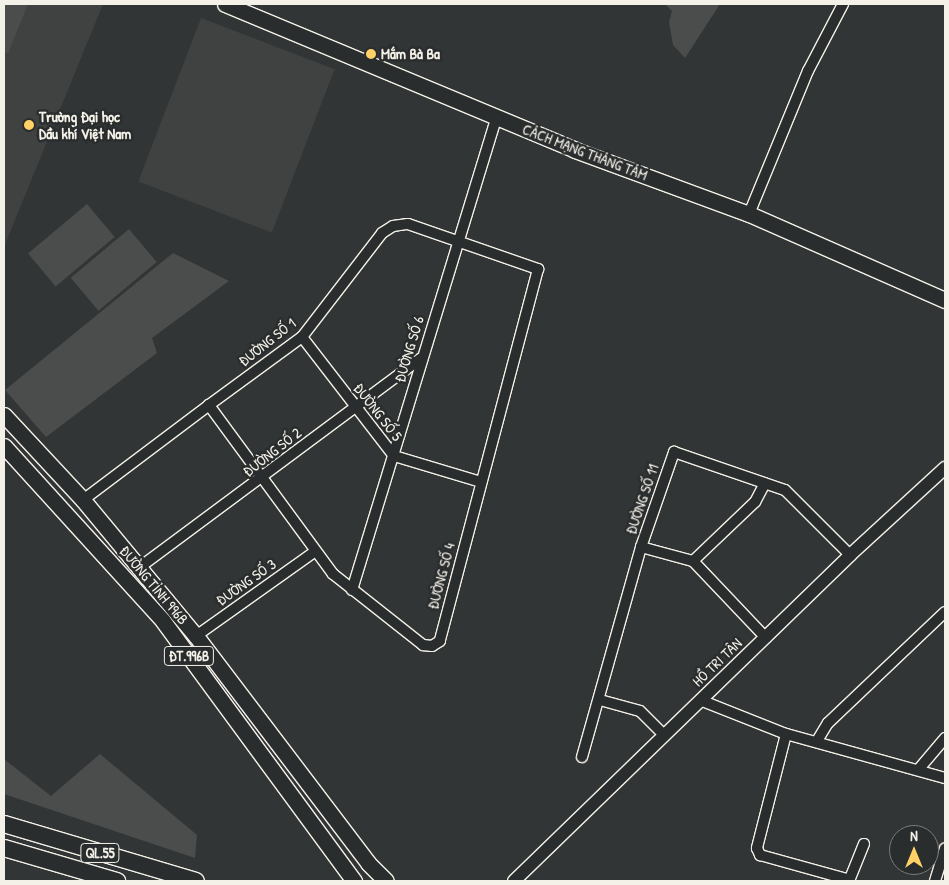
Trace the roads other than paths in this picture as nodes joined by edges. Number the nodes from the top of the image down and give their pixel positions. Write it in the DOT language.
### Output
graph roads {
  1 [pos="225,4"];
  2 [pos="843,4"];
  3 [pos="496,116"];
  4 [pos="749,214"];
  5 [pos="459,240"];
  6 [pos="945,300"];
  7 [pos="302,337"];
  8 [pos="421,358"];
  9 [pos="209,405"];
  10 [pos="353,406"];
  11 [pos="4,416"];
  12 [pos="4,446"];
  13 [pos="394,456"];
  14 [pos="945,468"];
  15 [pos="262,479"];
  16 [pos="481,482"];
  17 [pos="765,483"];
  18 [pos="83,500"];
  19 [pos="641,547"];
  20 [pos="314,552"];
  21 [pos="850,555"];
  22 [pos="693,560"];
  23 [pos="140,568"];
  24 [pos="352,590"];
  25 [pos="945,612"];
  26 [pos="196,636"];
  27 [pos="766,638"];
  28 [pos="600,700"];
  29 [pos="700,700"];
  30 [pos="786,734"];
  31 [pos="664,736"];
  32 [pos="945,738"];
  33 [pos="817,741"];
  34 [pos="582,757"];
  35 [pos="918,770"];
  36 [pos="945,778"];
  37 [pos="4,824"];
  38 [pos="864,844"];
  39 [pos="4,848"];
  40 [pos="945,849"];
  41 [pos="342,862"];
  42 [pos="117,881"];
  43 [pos="196,881"];
  44 [pos="344,881"];
  45 [pos="354,881"];
  46 [pos="386,881"];
  47 [pos="514,881"];
  48 [pos="849,881"];
  49 [pos="935,881"];
  1 -- 3 [label="main road, CÁCH MẠNG THÁNG TÁM"];
  2 -- 4 [label="street"];
  3 -- 4 [label="main road, CÁCH MẠNG THÁNG TÁM"];
  3 -- 5 [label="street, ĐƯỜNG SỐ 6"];
  4 -- 6 [label="main road, CÁCH MẠNG THÁNG TÁM"];
  5 -- 7 [label="street, ĐƯỜNG SỐ 1"];
  5 -- 8 [label="street, ĐƯỜNG SỐ 6"];
  5 -- 16 [label="street, ĐƯỜNG SỐ 4"];
  7 -- 9 [label="street, ĐƯỜNG SỐ 1"];
  7 -- 10 [label="street, ĐƯỜNG SỐ 5"];
  8 -- 10 [label="street, ĐƯỜNG SỐ 2"];
  8 -- 13 [label="street, ĐƯỜNG SỐ 6"];
  9 -- 15 [label="street, ĐƯỜNG SỐ 4"];
  9 -- 18 [label="street, ĐƯỜNG SỐ 1"];
  10 -- 13 [label="street, ĐƯỜNG SỐ 5"];
  10 -- 15 [label="street, ĐƯỜNG SỐ 2"];
  11 -- 18 [label="main road, ĐƯỜNG TỈNH 996B / ĐT.996B"];
  12 -- 41 [label="main road, ĐƯỜNG TỈNH 996B / ĐT.996B"];
  13 -- 16 [label="street, ĐƯỜNG SỐ 5"];
  13 -- 24 [label="street, ĐƯỜNG SỐ 6"];
  14 -- 21 [label="street, HỒ TRI TÂN"];
  15 -- 20 [label="street, ĐƯỜNG SỐ 4"];
  15 -- 23 [label="street, ĐƯỜNG SỐ 2"];
  16 -- 24 [label="street, ĐƯỜNG SỐ 4"];
  17 -- 19 [label="street, ĐƯỜNG SỐ 11"];
  17 -- 21 [label="street, ĐƯỜNG SỐ 11"];
  17 -- 22 [label="street"];
  18 -- 23 [label="main road, ĐƯỜNG TỈNH 996B / ĐT.996B"];
  19 -- 22 [label="street"];
  19 -- 28 [label="street, ĐƯỜNG SỐ 11"];
  20 -- 24 [label="street, ĐƯỜNG SỐ 4"];
  20 -- 26 [label="street, ĐƯỜNG SỐ 3"];
  21 -- 27 [label="street, HỒ TRI TÂN"];
  22 -- 27 [label="street"];
  23 -- 26 [label="main road, ĐƯỜNG TỈNH 996B / ĐT.996B"];
  25 -- 33 [label="street"];
  26 -- 46 [label="main road, ĐƯỜNG TỈNH 996B / ĐT.996B"];
  27 -- 29 [label="street, HỒ TRI TÂN"];
  28 -- 31 [label="street"];
  28 -- 34 [label="street, ĐƯỜNG SỐ 11"];
  29 -- 30 [label="street"];
  29 -- 31 [label="street, HỒ TRI TÂN"];
  30 -- 33 [label="street"];
  30 -- 48 [label="street"];
  31 -- 47 [label="street, HỒ TRI TÂN"];
  32 -- 35 [label="street"];
  33 -- 35 [label="street"];
  35 -- 36 [label="street"];
  37 -- 43 [label="highway, QL.55"];
  38 -- 48 [label="street"];
  39 -- 42 [label="highway, QL.55"];
  40 -- 49 [label="street"];
  41 -- 44 [label="main road"];
  41 -- 45 [label="main road, ĐƯỜNG TỈNH 996B / ĐT.996B"];
}
